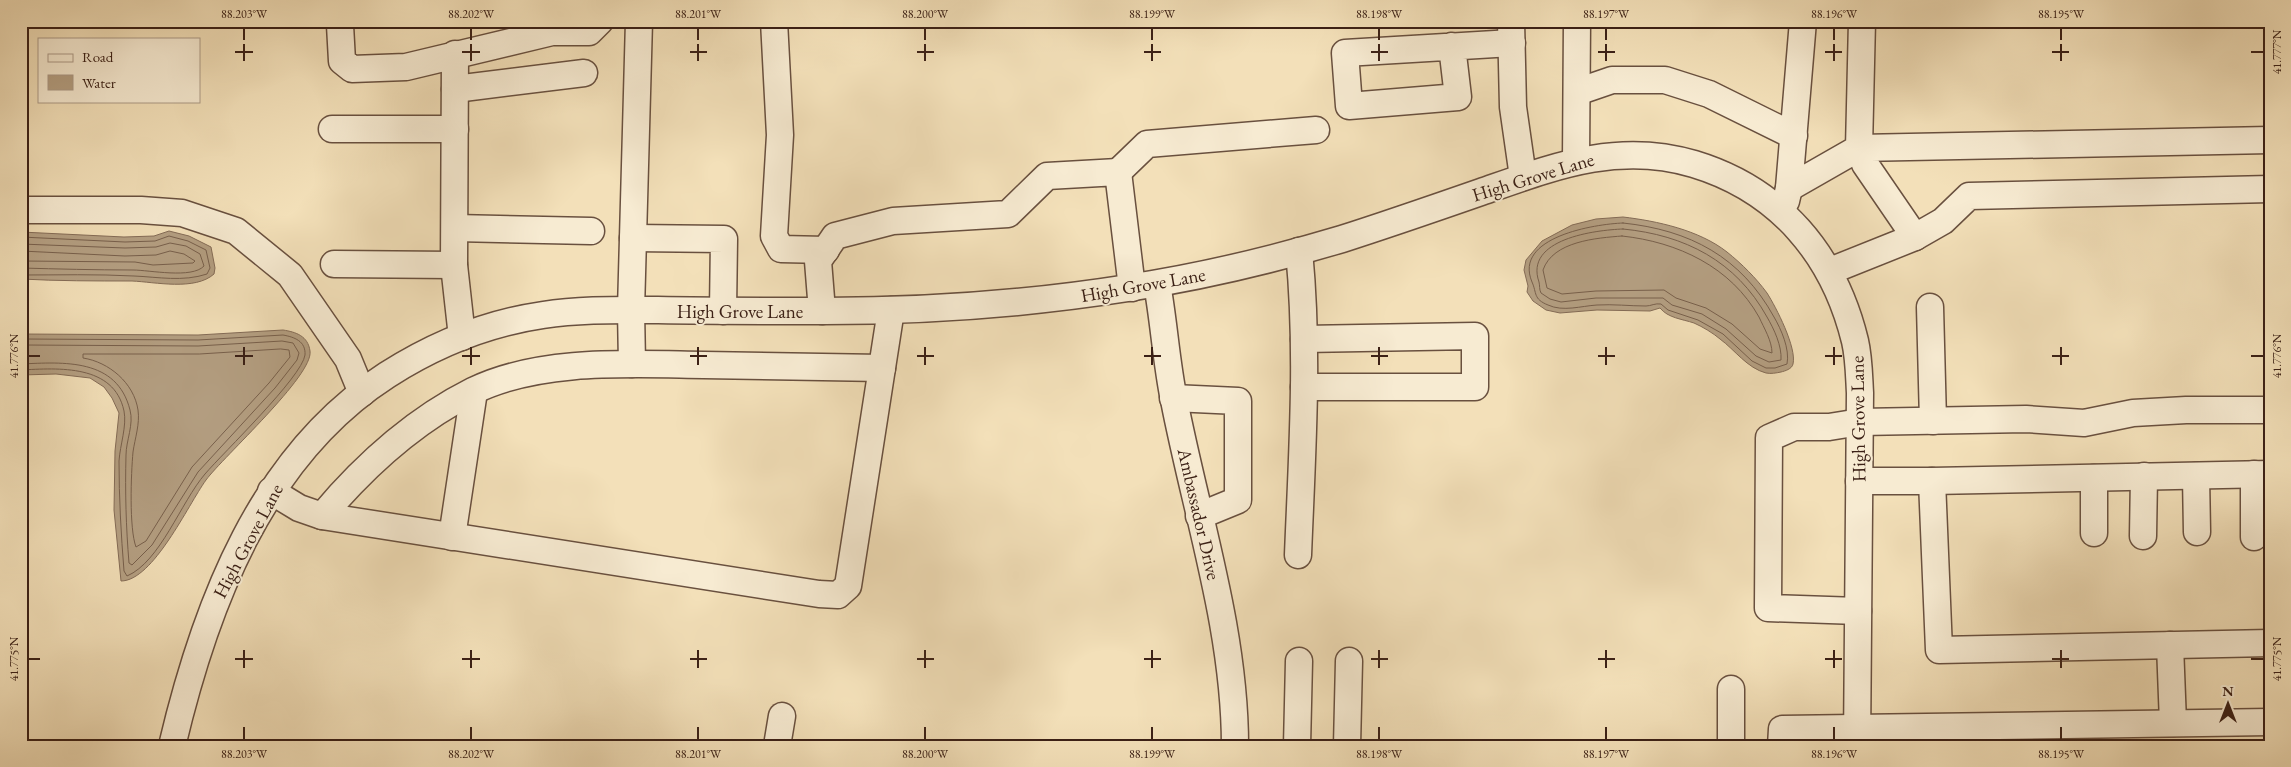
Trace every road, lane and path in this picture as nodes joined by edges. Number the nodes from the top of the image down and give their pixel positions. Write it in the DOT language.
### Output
graph roads {
  1 [pos="600,21"];
  2 [pos="639,21"];
  3 [pos="774,21"];
  4 [pos="1577,21"];
  5 [pos="1804,21"];
  6 [pos="1862,21"];
  7 [pos="340,24"];
  8 [pos="1511,32"];
  9 [pos="1452,46"];
  10 [pos="455,54"];
  11 [pos="584,73"];
  12 [pos="455,89"];
  13 [pos="1577,92"];
  14 [pos="332,129"];
  15 [pos="455,129"];
  16 [pos="1316,130"];
  17 [pos="1794,136"];
  18 [pos="2270,140"];
  19 [pos="1859,148"];
  20 [pos="1576,160"];
  21 [pos="1118,172"];
  22 [pos="1523,177"];
  23 [pos="1790,188"];
  24 [pos="2270,189"];
  25 [pos="21,210"];
  26 [pos="1783,214"];
  27 [pos="455,228"];
  28 [pos="591,231"];
  29 [pos="1915,237"];
  30 [pos="633,238"];
  31 [pos="826,250"];
  32 [pos="1300,251"];
  33 [pos="334,264"];
  34 [pos="454,265"];
  35 [pos="1830,272"];
  36 [pos="1157,284"];
  37 [pos="1132,288"];
  38 [pos="1930,307"];
  39 [pos="631,310"];
  40 [pos="892,310"];
  41 [pos="724,311"];
  42 [pos="822,311"];
  43 [pos="462,337"];
  44 [pos="1304,339"];
  45 [pos="632,364"];
  46 [pos="882,368"];
  47 [pos="1304,387"];
  48 [pos="474,391"];
  49 [pos="362,393"];
  50 [pos="1173,398"];
  51 [pos="2270,410"];
  52 [pos="1932,421"];
  53 [pos="1860,422"];
  54 [pos="2262,474"];
  55 [pos="2144,476"];
  56 [pos="2196,476"];
  57 [pos="2094,478"];
  58 [pos="1859,481"];
  59 [pos="1932,481"];
  60 [pos="271,491"];
  61 [pos="322,516"];
  62 [pos="1199,516"];
  63 [pos="2198,532"];
  64 [pos="2094,533"];
  65 [pos="452,536"];
  66 [pos="2143,536"];
  67 [pos="2254,536"];
  68 [pos="1298,555"];
  69 [pos="1858,611"];
  70 [pos="2270,643"];
  71 [pos="2170,644"];
  72 [pos="1299,661"];
  73 [pos="1350,661"];
  74 [pos="1731,689"];
  75 [pos="782,716"];
  76 [pos="2270,722"];
  77 [pos="2173,723"];
  78 [pos="1857,737"];
  79 [pos="172,746"];
  80 [pos="777,746"];
  81 [pos="1235,746"];
  82 [pos="1297,746"];
  83 [pos="1347,746"];
  84 [pos="1731,746"];
  85 [pos="1781,746"];
  1 -- 10 [label="street"];
  2 -- 30 [label="street"];
  3 -- 31 [label="street"];
  4 -- 13 [label="street"];
  5 -- 17 [label="street"];
  6 -- 19 [label="street"];
  7 -- 10 [label="street"];
  8 -- 9 [label="street"];
  8 -- 22 [label="street"];
  10 -- 12 [label="street"];
  11 -- 12 [label="street"];
  12 -- 15 [label="street"];
  13 -- 17 [label="street"];
  13 -- 20 [label="street"];
  14 -- 15 [label="street"];
  15 -- 27 [label="street"];
  16 -- 21 [label="street"];
  17 -- 23 [label="street"];
  18 -- 19 [label="street"];
  19 -- 23 [label="street"];
  19 -- 29 [label="street"];
  20 -- 22 [label="street, High Grove Lane"];
  20 -- 26 [label="street, High Grove Lane"];
  21 -- 31 [label="street"];
  21 -- 37 [label="street"];
  22 -- 32 [label="street, High Grove Lane"];
  23 -- 26 [label="street"];
  24 -- 29 [label="street"];
  25 -- 49 [label="street"];
  26 -- 35 [label="street, High Grove Lane"];
  27 -- 28 [label="street"];
  27 -- 34 [label="street"];
  29 -- 35 [label="street"];
  30 -- 39 [label="street"];
  30 -- 41 [label="street"];
  31 -- 42 [label="street"];
  32 -- 36 [label="street, High Grove Lane"];
  32 -- 44 [label="street"];
  33 -- 34 [label="street"];
  34 -- 43 [label="street"];
  35 -- 53 [label="street, High Grove Lane"];
  36 -- 37 [label="street, High Grove Lane"];
  36 -- 50 [label="street, Ambassador Drive"];
  37 -- 40 [label="street, High Grove Lane"];
  38 -- 52 [label="street"];
  39 -- 41 [label="street, High Grove Lane"];
  39 -- 43 [label="street, High Grove Lane"];
  39 -- 45 [label="street"];
  40 -- 42 [label="street, High Grove Lane"];
  40 -- 46 [label="street"];
  41 -- 42 [label="street, High Grove Lane"];
  43 -- 49 [label="street, High Grove Lane"];
  44 -- 47 [label="street"];
  44 -- 47 [label="street"];
  45 -- 46 [label="street"];
  45 -- 48 [label="street"];
  46 -- 65 [label="street"];
  47 -- 68 [label="street"];
  48 -- 61 [label="street"];
  48 -- 65 [label="street"];
  49 -- 60 [label="street, High Grove Lane"];
  50 -- 62 [label="street, Ambassador Drive"];
  50 -- 62 [label="street"];
  51 -- 52 [label="street"];
  52 -- 53 [label="street"];
  53 -- 58 [label="street, High Grove Lane"];
  53 -- 69 [label="street"];
  54 -- 56 [label="street"];
  54 -- 67 [label="street"];
  55 -- 56 [label="street"];
  55 -- 57 [label="street"];
  55 -- 66 [label="street"];
  56 -- 63 [label="street"];
  57 -- 59 [label="street"];
  57 -- 64 [label="street"];
  58 -- 59 [label="street"];
  58 -- 69 [label="street, High Grove Lane"];
  59 -- 71 [label="street"];
  60 -- 61 [label="street"];
  60 -- 79 [label="street, High Grove Lane"];
  61 -- 65 [label="street"];
  62 -- 81 [label="street, Ambassador Drive"];
  69 -- 78 [label="street, High Grove Lane"];
  70 -- 71 [label="street"];
  71 -- 77 [label="street"];
  72 -- 82 [label="street"];
  73 -- 83 [label="street"];
  74 -- 84 [label="street"];
  75 -- 80 [label="street"];
  76 -- 77 [label="street"];
  77 -- 78 [label="street"];
  78 -- 85 [label="street"];
}
